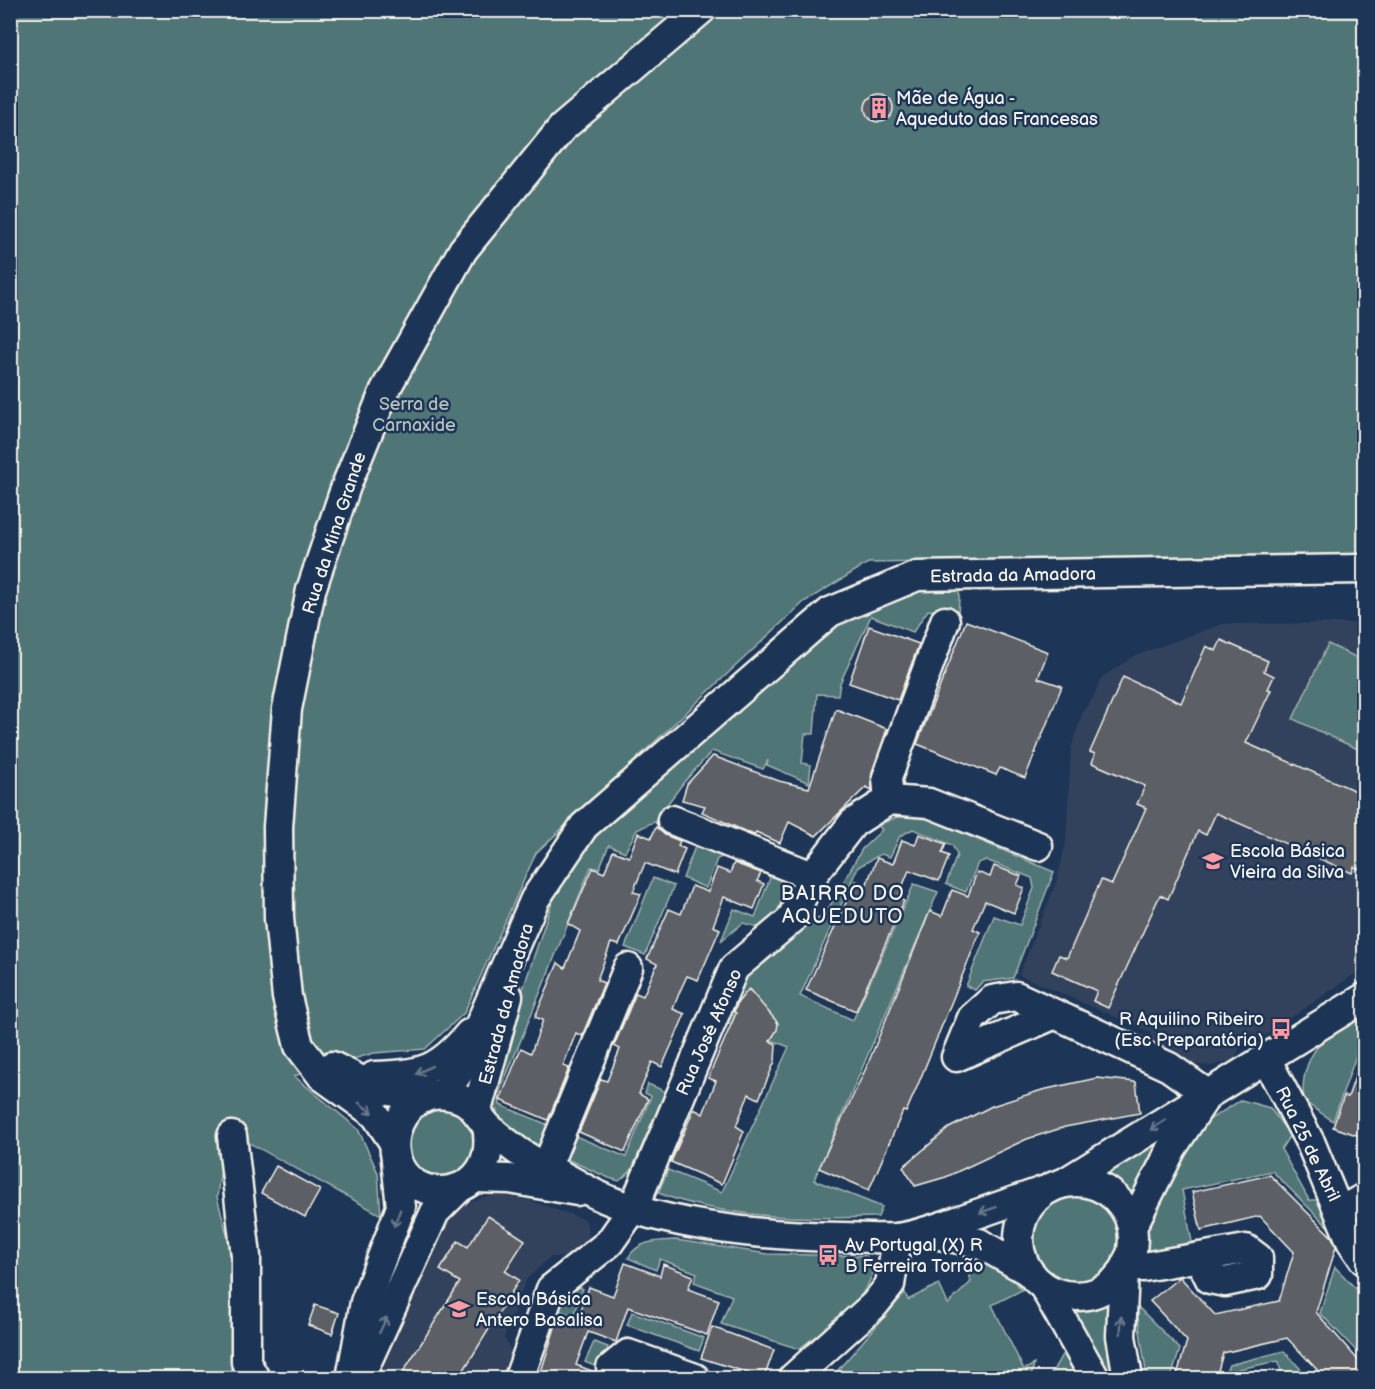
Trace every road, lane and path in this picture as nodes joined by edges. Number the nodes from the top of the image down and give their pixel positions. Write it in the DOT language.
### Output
graph roads {
  1 [pos="701,10"];
  2 [pos="1365,569"];
  3 [pos="945,621"];
  4 [pos="889,800"];
  5 [pos="672,820"];
  6 [pos="1038,846"];
  7 [pos="812,876"];
  8 [pos="535,899"];
  9 [pos="628,968"];
  10 [pos="286,997"];
  11 [pos="1365,998"];
  12 [pos="1053,1015"];
  13 [pos="482,1019"];
  14 [pos="1266,1059"];
  15 [pos="330,1065"];
  16 [pos="1207,1094"];
  17 [pos="434,1096"];
  18 [pos="482,1118"];
  19 [pos="232,1136"];
  20 [pos="395,1151"];
  21 [pos="547,1166"];
  22 [pos="467,1183"];
  23 [pos="1053,1187"];
  24 [pos="596,1195"];
  25 [pos="1352,1205"];
  26 [pos="633,1209"];
  27 [pos="1132,1227"];
  28 [pos="910,1235"];
  29 [pos="1199,1257"];
  30 [pos="1365,1260"];
  31 [pos="1126,1265"];
  32 [pos="1036,1279"];
  33 [pos="799,1376"];
  34 [pos="255,1378"];
  35 [pos="351,1378"];
  36 [pos="359,1378"];
  37 [pos="519,1378"];
  38 [pos="615,1378"];
  39 [pos="695,1378"];
  40 [pos="1095,1378"];
  41 [pos="1128,1378"];
  1 -- 10 [label="street, Rua da Mina Grande"];
  2 -- 8 [label="street, Estrada da Amadora"];
  3 -- 4 [label="street"];
  4 -- 6 [label="street"];
  4 -- 7 [label="street, Rua José Afonso"];
  5 -- 7 [label="street"];
  7 -- 26 [label="street, Rua José Afonso"];
  8 -- 13 [label="street, Estrada da Amadora"];
  8 -- 18 [label="street, Estrada da Amadora"];
  9 -- 21 [label="street"];
  10 -- 15 [label="street, Rua da Mina Grande"];
  10 -- 20 [label="street, Rua da Mina Grande, one-way"];
  11 -- 14 [label="street"];
  12 -- 16 [label="street"];
  13 -- 15 [label="street, one-way"];
  13 -- 17 [label="street, Estrada da Amadora"];
  14 -- 16 [label="street"];
  14 -- 25 [label="street, Rua 25 de Abril"];
  15 -- 17 [label="street"];
  16 -- 23 [label="street, one-way"];
  16 -- 27 [label="street"];
  17 -- 18 [label="street"];
  17 -- 20 [label="street"];
  18 -- 21 [label="street"];
  18 -- 22 [label="street"];
  19 -- 34 [label="street"];
  20 -- 22 [label="street"];
  20 -- 35 [label="street, one-way"];
  21 -- 24 [label="street"];
  22 -- 24 [label="street"];
  36 -- 22 [label="street, one-way"];
  23 -- 27 [label="street"];
  23 -- 28 [label="street, one-way"];
  23 -- 32 [label="street"];
  24 -- 26 [label="street"];
  25 -- 30 [label="street, Rua 25 de Abril"];
  26 -- 28 [label="street"];
  26 -- 37 [label="street, Rua José Afonso"];
  27 -- 31 [label="street"];
  28 -- 32 [label="street"];
  28 -- 33 [label="street"];
  29 -- 31 [label="street"];
  31 -- 32 [label="street"];
  41 -- 31 [label="street, one-way"];
  32 -- 40 [label="street"];
  38 -- 39 [label="street"];
}
